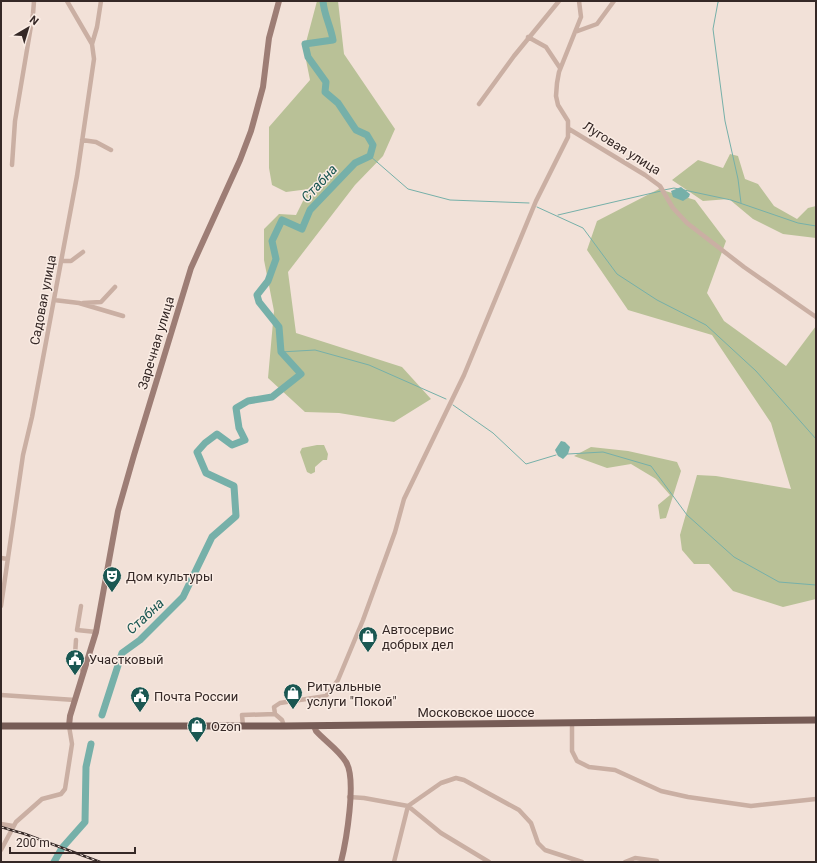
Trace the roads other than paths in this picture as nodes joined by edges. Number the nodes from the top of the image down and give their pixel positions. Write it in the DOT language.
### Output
graph roads {
  1 [pos="34,1"];
  2 [pos="67,1"];
  3 [pos="101,1"];
  4 [pos="279,1"];
  5 [pos="559,1"];
  6 [pos="578,1"];
  7 [pos="614,1"];
  8 [pos="575,32"];
  9 [pos="528,37"];
  10 [pos="92,44"];
  11 [pos="560,68"];
  12 [pos="479,104"];
  13 [pos="569,129"];
  14 [pos="82,140"];
  15 [pos="111,150"];
  16 [pos="12,165"];
  17 [pos="83,252"];
  18 [pos="61,261"];
  19 [pos="115,287"];
  20 [pos="54,300"];
  21 [pos="79,303"];
  22 [pos="123,316"];
  23 [pos="816,317"];
  24 [pos="1,558"];
  25 [pos="8,559"];
  26 [pos="6,575"];
  27 [pos="1,578"];
  28 [pos="1,606"];
  29 [pos="81,606"];
  30 [pos="96,632"];
  31 [pos="76,640"];
  32 [pos="83,672"];
  33 [pos="1,696"];
  34 [pos="75,700"];
  35 [pos="275,714"];
  36 [pos="816,720"];
  37 [pos="572,724"];
  38 [pos="1,726"];
  39 [pos="73,726"];
  40 [pos="243,726"];
  41 [pos="284,726"];
  42 [pos="314,726"];
  43 [pos="349,797"];
  44 [pos="816,799"];
  45 [pos="408,806"];
  46 [pos="1,824"];
  47 [pos="13,826"];
  48 [pos="1,850"];
  49 [pos="657,861"];
  50 [pos="341,862"];
  51 [pos="394,862"];
  52 [pos="489,862"];
  53 [pos="582,862"];
  54 [pos="625,862"];
  1 -- 16 [label="street"];
  2 -- 10 [label="street, Садовая улица"];
  3 -- 10 [label="street, Садовая улица"];
  4 -- 30 [label="street, Заречная улица"];
  5 -- 9 [label="street"];
  6 -- 8 [label="street"];
  7 -- 8 [label="street"];
  8 -- 11 [label="street"];
  9 -- 11 [label="street"];
  9 -- 12 [label="street"];
  10 -- 14 [label="street, Садовая улица"];
  11 -- 13 [label="street"];
  13 -- 23 [label="street, Луговая улица"];
  13 -- 35 [label="street"];
  14 -- 15 [label="street"];
  14 -- 18 [label="street, Садовая улица"];
  17 -- 18 [label="street"];
  18 -- 20 [label="street, Садовая улица"];
  19 -- 21 [label="street"];
  20 -- 21 [label="street"];
  20 -- 25 [label="street, Садовая улица"];
  21 -- 22 [label="street"];
  24 -- 25 [label="street"];
  25 -- 26 [label="street, Садовая улица"];
  26 -- 27 [label="street"];
  26 -- 28 [label="street, Садовая улица"];
  29 -- 30 [label="street"];
  30 -- 32 [label="street, Заречная улица"];
  31 -- 32 [label="street"];
  32 -- 34 [label="street, Заречная улица"];
  33 -- 34 [label="street"];
  34 -- 39 [label="street, Заречная улица"];
  35 -- 40 [label="street"];
  35 -- 41 [label="street"];
  36 -- 37 [label="main road, Московское шоссе"];
  37 -- 42 [label="main road, Московское шоссе"];
  37 -- 44 [label="street"];
  38 -- 39 [label="main road"];
  39 -- 40 [label="main road, Московское шоссе"];
  39 -- 47 [label="street"];
  40 -- 41 [label="main road, Московское шоссе"];
  41 -- 42 [label="main road, Московское шоссе"];
  42 -- 43 [label="street"];
  43 -- 45 [label="street"];
  43 -- 50 [label="street"];
  45 -- 51 [label="street"];
  45 -- 52 [label="street"];
  45 -- 53 [label="street"];
  46 -- 47 [label="street"];
  47 -- 48 [label="street"];
  49 -- 54 [label="street"];
}
